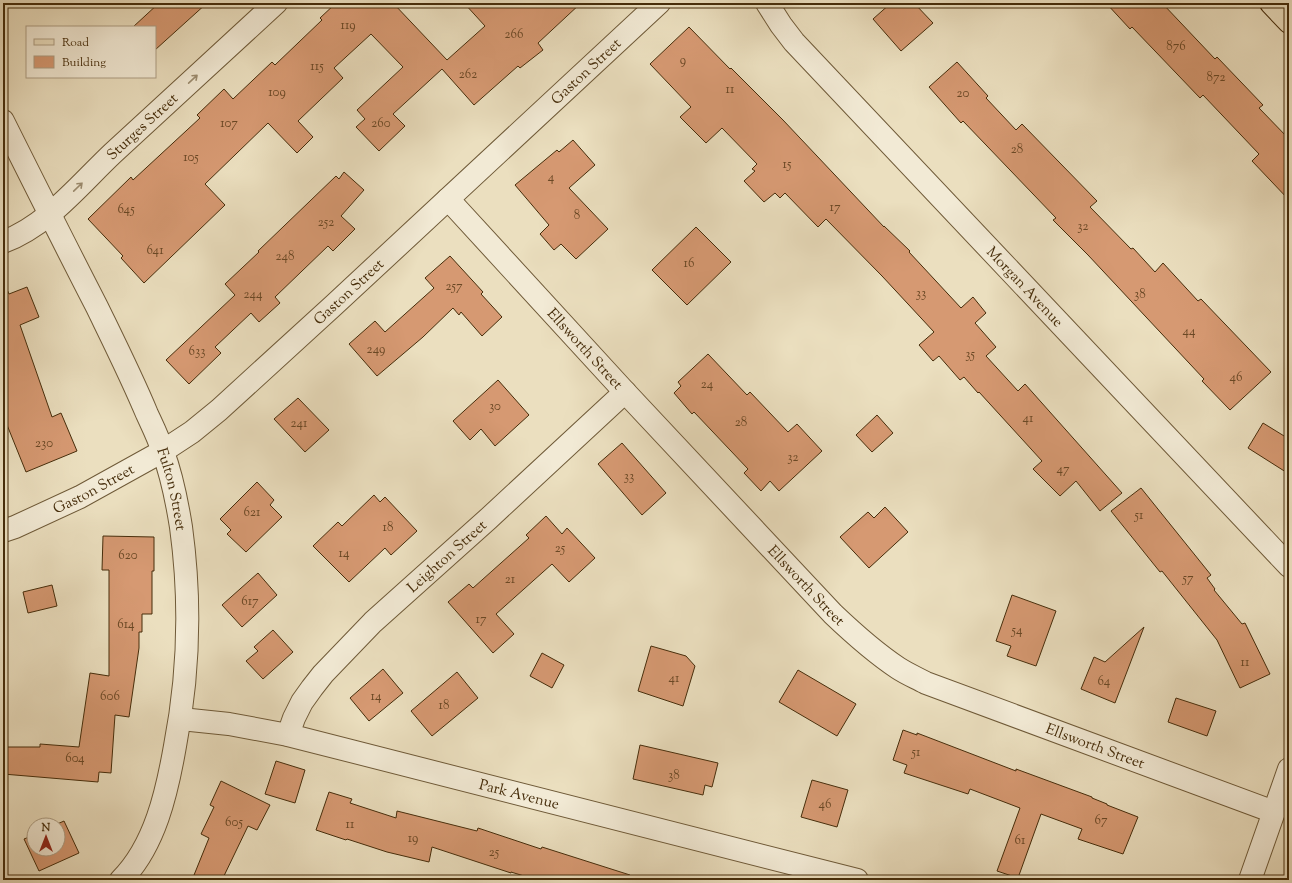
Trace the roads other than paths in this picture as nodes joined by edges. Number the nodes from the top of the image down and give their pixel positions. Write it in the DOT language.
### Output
graph roads {
  1 [pos="276,3"];
  2 [pos="659,3"];
  3 [pos="767,3"];
  4 [pos="1271,3"];
  5 [pos="1289,22"];
  6 [pos="3,121"];
  7 [pos="448,199"];
  8 [pos="50,214"];
  9 [pos="3,242"];
  10 [pos="626,392"];
  11 [pos="163,451"];
  12 [pos="3,531"];
  13 [pos="1289,566"];
  14 [pos="181,719"];
  15 [pos="288,735"];
  16 [pos="1289,769"];
  17 [pos="1274,812"];
  18 [pos="121,880"];
  19 [pos="857,880"];
  20 [pos="1250,880"];
  8 -- 1 [label="street, Sturges Street, one-way"];
  2 -- 7 [label="street, Gaston Street"];
  3 -- 13 [label="street, Morgan Avenue"];
  4 -- 5 [label="main road"];
  6 -- 8 [label="street, Fulton Street"];
  7 -- 10 [label="street, Ellsworth Street"];
  7 -- 11 [label="street, Gaston Street"];
  8 -- 9 [label="street, Sturges Street"];
  8 -- 11 [label="street, Fulton Street"];
  10 -- 15 [label="street, Leighton Street"];
  10 -- 17 [label="street, Ellsworth Street"];
  11 -- 12 [label="street, Gaston Street"];
  11 -- 14 [label="street, Fulton Street"];
  14 -- 15 [label="street, Park Avenue"];
  14 -- 18 [label="street, Fulton Street"];
  15 -- 19 [label="street, Park Avenue"];
  16 -- 17 [label="street"];
  17 -- 20 [label="street"];
}
